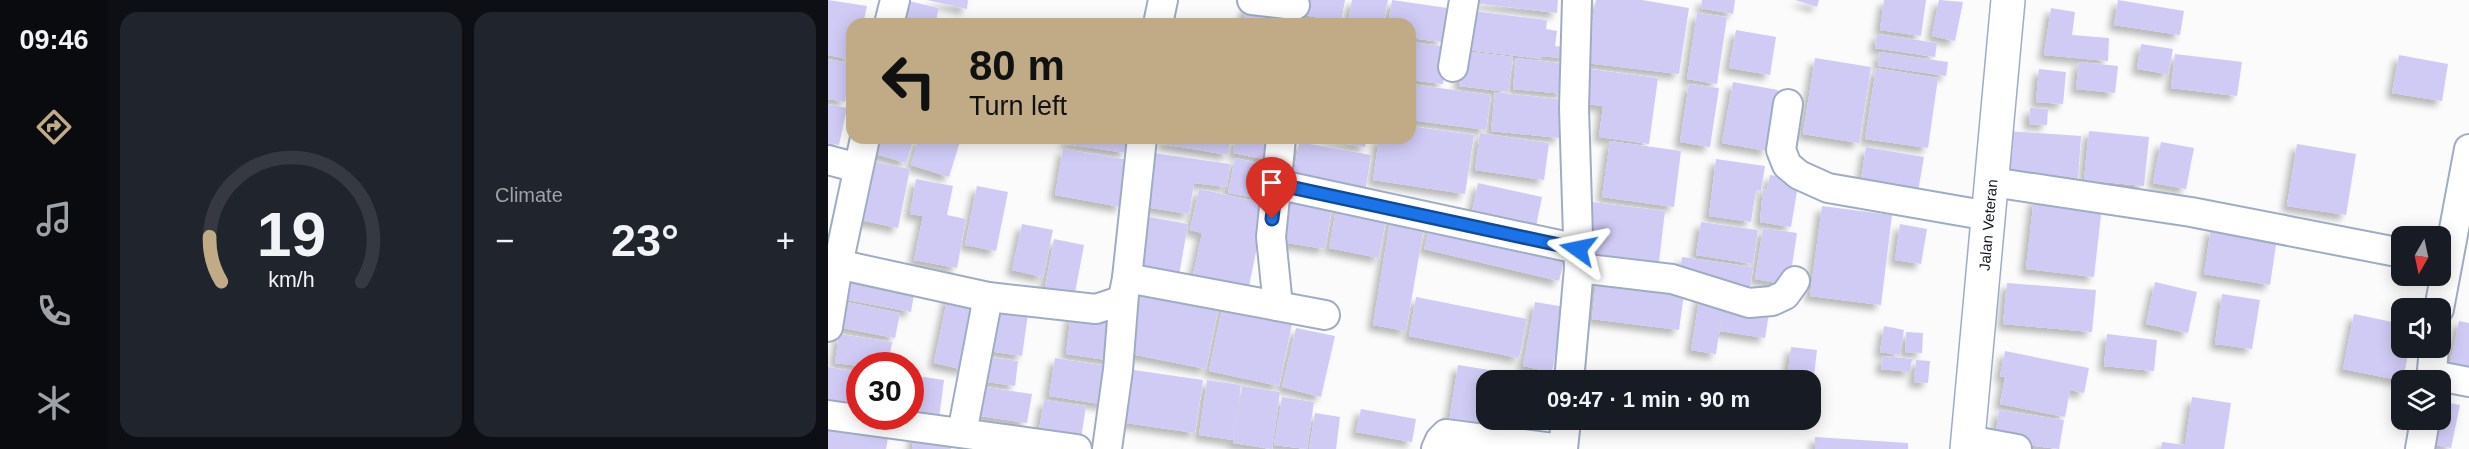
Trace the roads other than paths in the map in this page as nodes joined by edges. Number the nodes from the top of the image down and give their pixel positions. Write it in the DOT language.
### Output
graph roads {
  1 [pos="895,0"];
  2 [pos="1163,0"];
  3 [pos="1252,0"];
  4 [pos="1464,0"];
  5 [pos="1577,0"];
  6 [pos="2008,0"];
  7 [pos="1294,10"];
  8 [pos="891,18"];
  9 [pos="1159,18"];
  10 [pos="1453,67"];
  11 [pos="1788,104"];
  12 [pos="864,144"];
  13 [pos="1141,144"];
  14 [pos="1280,144"];
  15 [pos="2469,149"];
  16 [pos="828,160"];
  17 [pos="858,168"];
  18 [pos="1992,182"];
  19 [pos="1276,184"];
  20 [pos="1989,216"];
  21 [pos="2391,251"];
  22 [pos="1579,259"];
  23 [pos="833,263"];
  24 [pos="2452,263"];
  25 [pos="1795,281"];
  26 [pos="1126,286"];
  27 [pos="988,297"];
  28 [pos="2442,298"];
  29 [pos="1278,306"];
  30 [pos="1325,315"];
  31 [pos="828,327"];
  32 [pos="2433,368"];
  33 [pos="1570,370"];
  34 [pos="2469,382"];
  35 [pos="828,415"];
  36 [pos="1565,430"];
  37 [pos="2423,430"];
  38 [pos="962,433"];
  39 [pos="1968,444"];
  40 [pos="1077,449"];
  41 [pos="1107,449"];
  42 [pos="1436,449"];
  43 [pos="1562,449"];
  44 [pos="2017,449"];
  45 [pos="2420,449"];
  1 -- 8 [label="street"];
  2 -- 9 [label="street"];
  3 -- 7 [label="street"];
  4 -- 10 [label="street"];
  5 -- 22 [label="street"];
  6 -- 18 [label="main road, Jalan Veteran"];
  11 -- 20 [label="street"];
  12 -- 17 [label="street"];
  13 -- 26 [label="street"];
  14 -- 19 [label="street"];
  15 -- 24 [label="street"];
  16 -- 17 [label="street"];
  17 -- 23 [label="street"];
  18 -- 20 [label="main road, Jalan Veteran"];
  18 -- 21 [label="street"];
  19 -- 22 [label="street"];
  19 -- 29 [label="street"];
  20 -- 39 [label="main road, Jalan Veteran"];
  22 -- 25 [label="street"];
  22 -- 33 [label="street"];
  23 -- 27 [label="street"];
  23 -- 31 [label="street"];
  24 -- 28 [label="street"];
  26 -- 27 [label="street"];
  26 -- 29 [label="street"];
  26 -- 41 [label="street"];
  27 -- 38 [label="street"];
  29 -- 30 [label="street"];
  32 -- 34 [label="street"];
  35 -- 38 [label="street"];
  36 -- 43 [label="street"];
  37 -- 45 [label="street"];
  38 -- 40 [label="street"];
  39 -- 44 [label="street"];
  42 -- 43 [label="street"];
}
